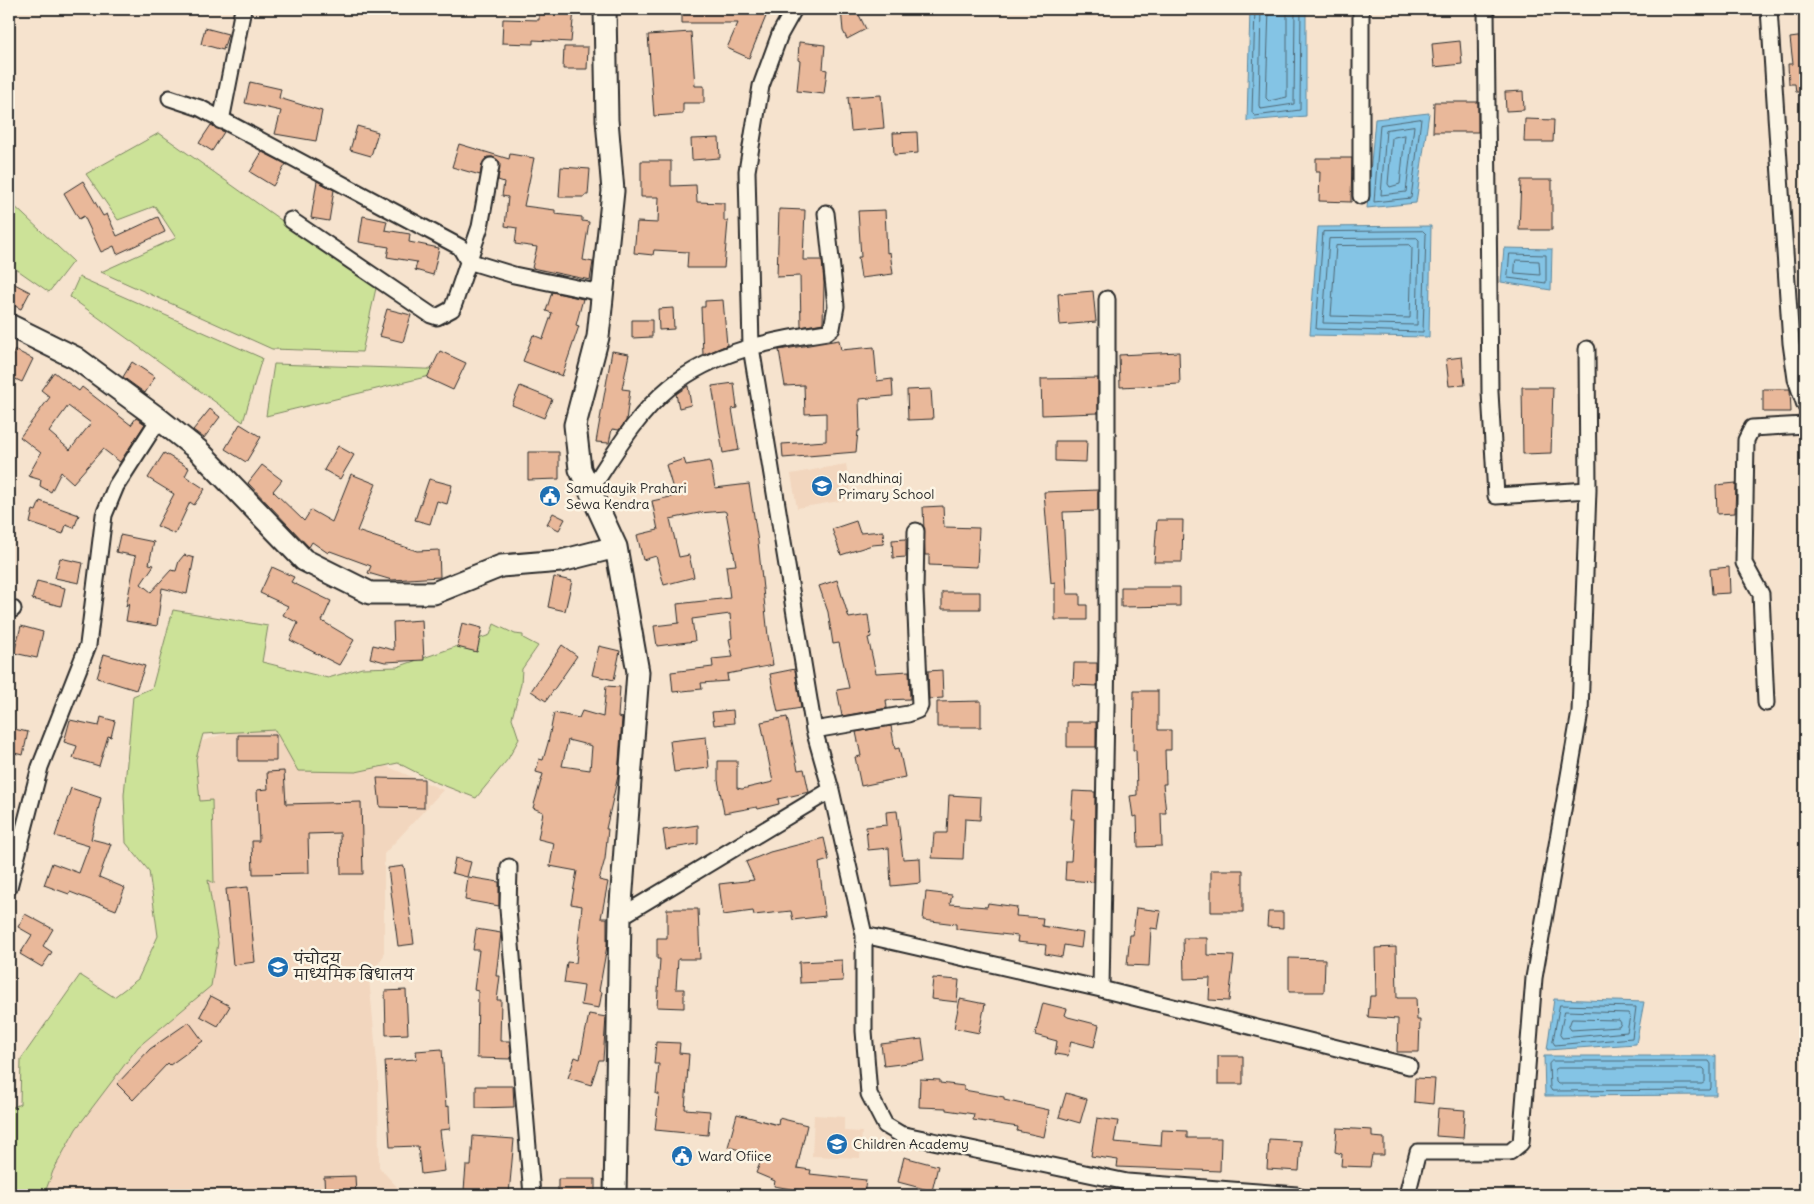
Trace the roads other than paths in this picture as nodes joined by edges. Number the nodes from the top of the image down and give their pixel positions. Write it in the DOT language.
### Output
graph roads {
  1 [pos="243,9"];
  2 [pos="604,9"];
  3 [pos="794,9"];
  4 [pos="1361,9"];
  5 [pos="1486,9"];
  6 [pos="1769,9"];
  7 [pos="170,98"];
  8 [pos="221,121"];
  9 [pos="491,166"];
  10 [pos="1361,196"];
  11 [pos="826,214"];
  12 [pos="291,220"];
  13 [pos="468,261"];
  14 [pos="602,293"];
  15 [pos="1107,299"];
  16 [pos="9,325"];
  17 [pos="751,347"];
  18 [pos="1587,349"];
  19 [pos="1805,405"];
  20 [pos="159,419"];
  21 [pos="1805,425"];
  22 [pos="591,489"];
  23 [pos="1588,490"];
  24 [pos="916,531"];
  25 [pos="616,547"];
  26 [pos="1766,704"];
  27 [pos="814,730"];
  28 [pos="831,790"];
  29 [pos="509,867"];
  30 [pos="9,887"];
  31 [pos="620,918"];
  32 [pos="864,935"];
  33 [pos="1100,989"];
  34 [pos="1409,1066"];
  35 [pos="532,1195"];
  36 [pos="615,1195"];
  37 [pos="1297,1195"];
  38 [pos="1407,1195"];
  1 -- 8 [label="street"];
  2 -- 14 [label="street"];
  3 -- 17 [label="street"];
  4 -- 10 [label="street"];
  5 -- 23 [label="street"];
  6 -- 19 [label="street"];
  7 -- 8 [label="street"];
  8 -- 13 [label="street"];
  9 -- 13 [label="street"];
  11 -- 17 [label="street"];
  12 -- 13 [label="street"];
  13 -- 14 [label="street"];
  14 -- 22 [label="street"];
  15 -- 33 [label="street"];
  16 -- 20 [label="street"];
  17 -- 22 [label="street"];
  17 -- 27 [label="street"];
  18 -- 23 [label="street"];
  20 -- 25 [label="street"];
  20 -- 30 [label="street"];
  21 -- 26 [label="street"];
  22 -- 25 [label="street"];
  23 -- 38 [label="street"];
  24 -- 27 [label="street"];
  25 -- 31 [label="street"];
  27 -- 28 [label="street"];
  28 -- 31 [label="street"];
  28 -- 32 [label="street"];
  29 -- 35 [label="street"];
  31 -- 36 [label="street"];
  32 -- 33 [label="street"];
  32 -- 37 [label="street"];
  33 -- 34 [label="street"];
}
